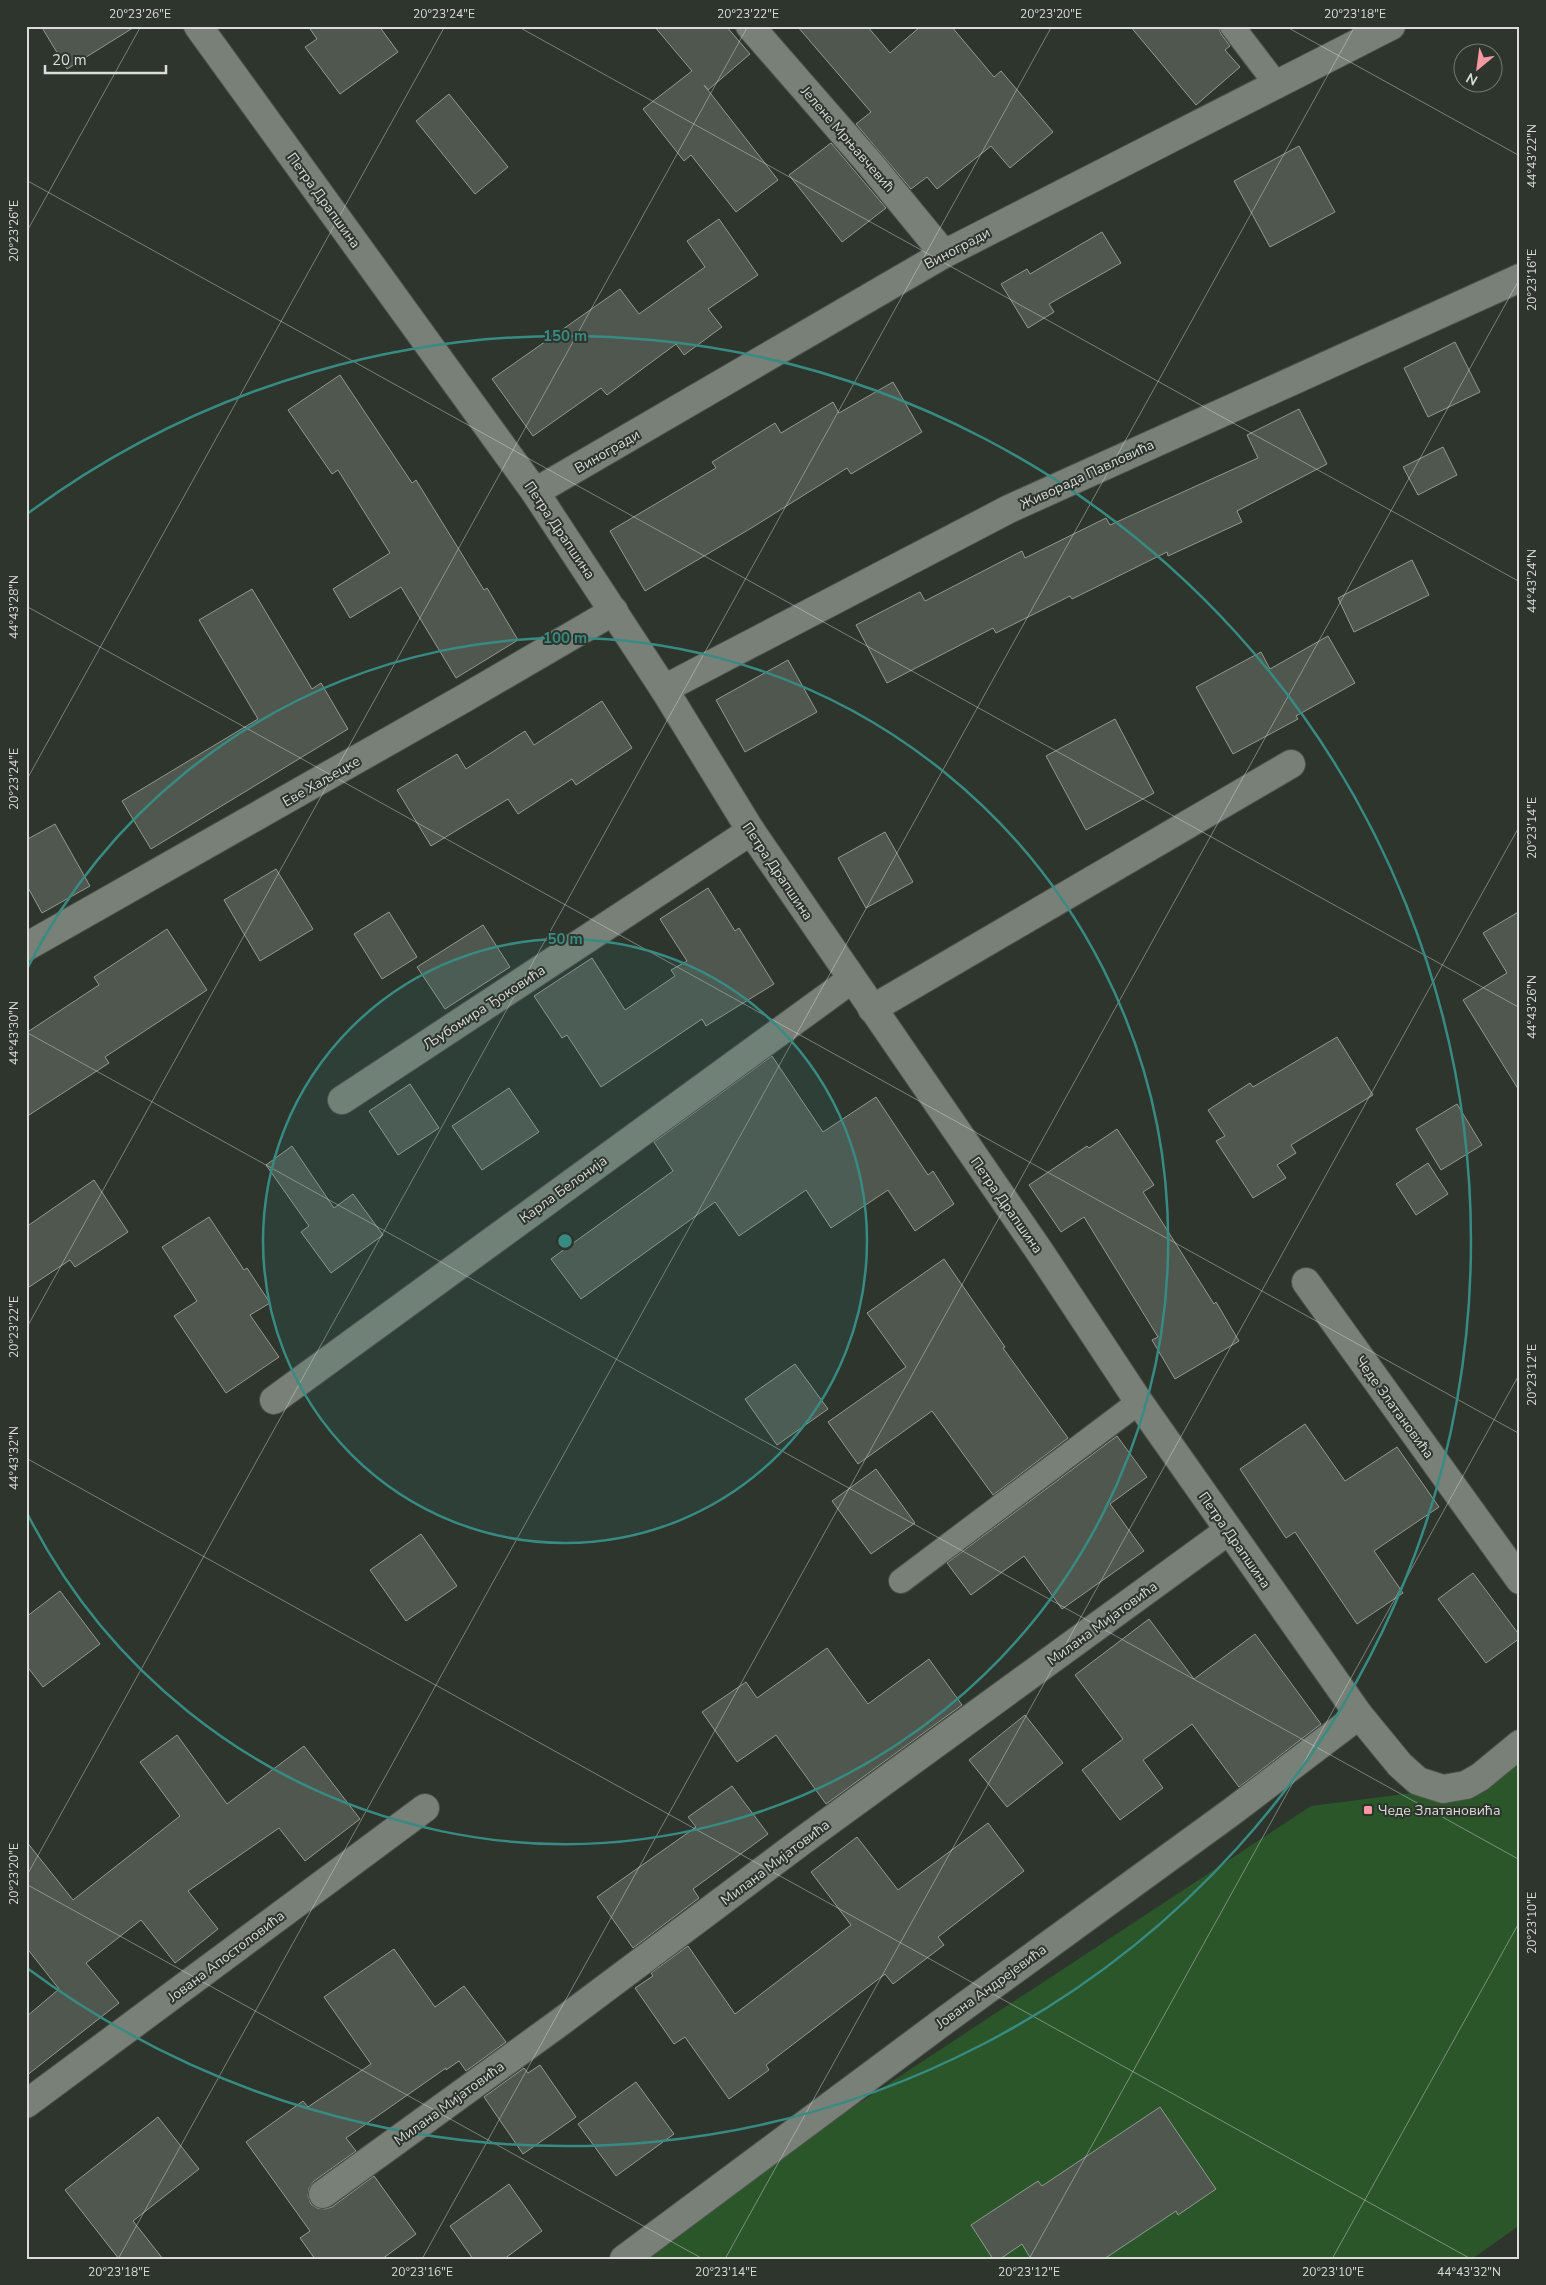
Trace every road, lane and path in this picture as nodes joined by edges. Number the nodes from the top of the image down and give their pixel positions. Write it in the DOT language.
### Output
graph roads {
  1 [pos="198,26"];
  2 [pos="750,26"];
  3 [pos="1232,26"];
  4 [pos="1391,26"];
  5 [pos="1277,85"];
  6 [pos="944,254"];
  7 [pos="1520,278"];
  8 [pos="535,492"];
  9 [pos="614,611"];
  10 [pos="664,689"];
  11 [pos="1291,764"];
  12 [pos="751,831"];
  13 [pos="26,947"];
  14 [pos="852,979"];
  15 [pos="872,1009"];
  16 [pos="342,1100"];
  17 [pos="1306,1282"];
  18 [pos="274,1400"];
  19 [pos="1139,1402"];
  20 [pos="1228,1531"];
  21 [pos="1520,1580"];
  22 [pos="900,1581"];
  23 [pos="1359,1715"];
  24 [pos="1520,1744"];
  25 [pos="425,1808"];
  26 [pos="26,2104"];
  27 [pos="323,2194"];
  28 [pos="624,2259"];
  1 -- 8 [label="street, Петра Драпшина"];
  2 -- 6 [label="street, Јелене Мрњавчевић"];
  3 -- 5 [label="lane"];
  4 -- 5 [label="street, Виногради"];
  5 -- 6 [label="street, Виногради"];
  6 -- 8 [label="street, Виногради"];
  7 -- 10 [label="street, Живорада Павловића"];
  8 -- 9 [label="street, Петра Драпшина"];
  9 -- 10 [label="street, Петра Драпшина"];
  9 -- 13 [label="street, Еве Хаљецке"];
  10 -- 12 [label="street, Петра Драпшина"];
  11 -- 15 [label="street"];
  12 -- 14 [label="street, Петра Драпшина"];
  12 -- 16 [label="street, Љубомира Ђоковића"];
  14 -- 15 [label="street, Петра Драпшина"];
  14 -- 18 [label="street, Карла Белонија"];
  15 -- 19 [label="street, Петра Драпшина"];
  17 -- 21 [label="street, Чеде Златановића"];
  19 -- 20 [label="street, Петра Драпшина"];
  19 -- 22 [label="lane"];
  20 -- 23 [label="street, Петра Драпшина"];
  20 -- 27 [label="street, Милана Мијатовића"];
  23 -- 24 [label="street"];
  23 -- 28 [label="street, Јована Андрејевића"];
  25 -- 26 [label="street, Јована Апостоловића"];
}
